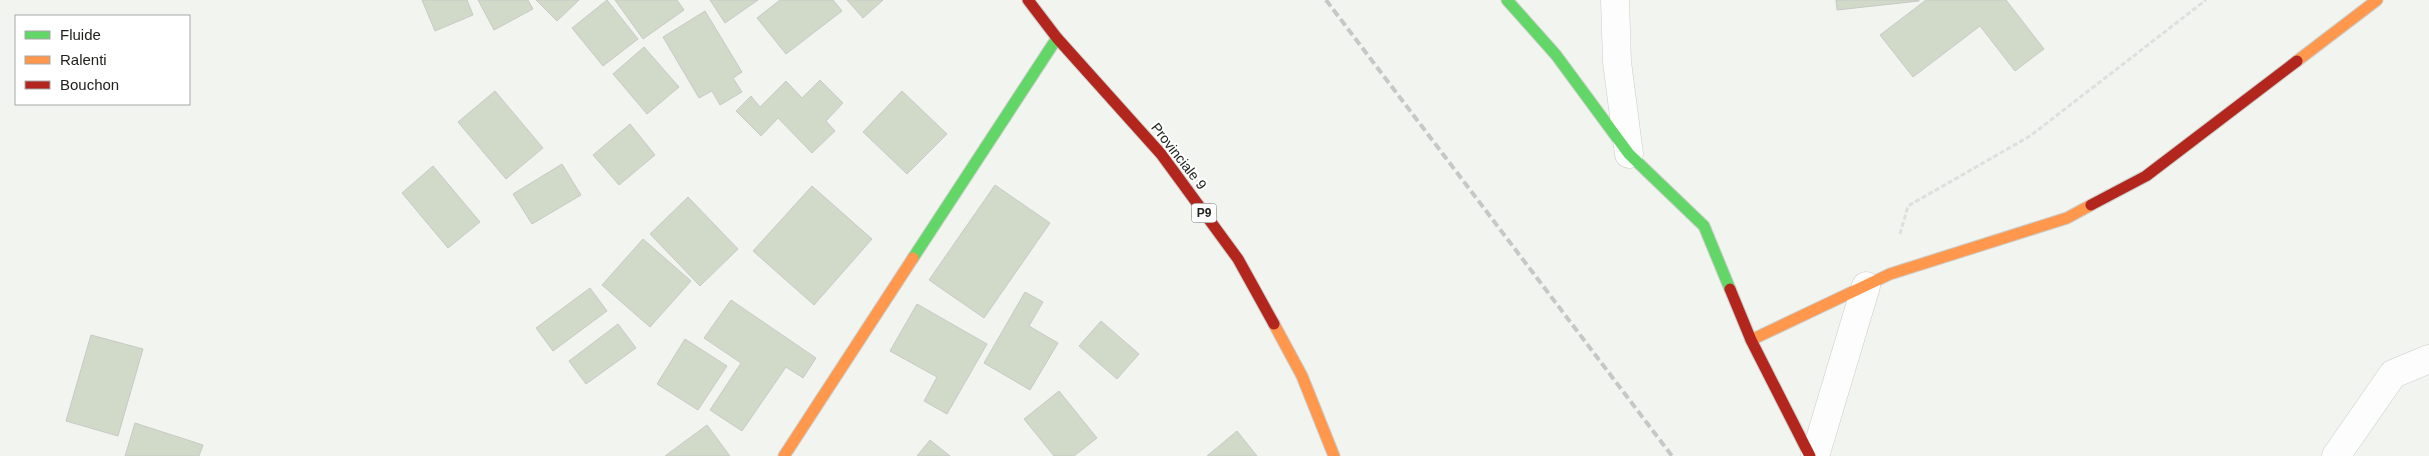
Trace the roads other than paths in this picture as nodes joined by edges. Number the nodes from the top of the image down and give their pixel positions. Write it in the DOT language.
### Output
graph roads {
  1 [pos="1028,0"];
  2 [pos="1507,0"];
  3 [pos="1615,0"];
  4 [pos="2377,0"];
  5 [pos="1057,38"];
  6 [pos="1629,154"];
  7 [pos="1866,286"];
  8 [pos="1751,340"];
  9 [pos="2429,359"];
  10 [pos="784,456"];
  11 [pos="1334,456"];
  12 [pos="1810,456"];
  13 [pos="1815,456"];
  14 [pos="2336,456"];
  1 -- 5 [label="street, Provinciale 9 / P9"];
  2 -- 6 [label="street"];
  3 -- 6 [label="street"];
  4 -- 7 [label="street"];
  5 -- 10 [label="street"];
  5 -- 11 [label="street, Provinciale 9 / P9"];
  6 -- 8 [label="street"];
  7 -- 8 [label="street"];
  7 -- 13 [label="street"];
  8 -- 12 [label="street"];
  9 -- 14 [label="street"];
}
